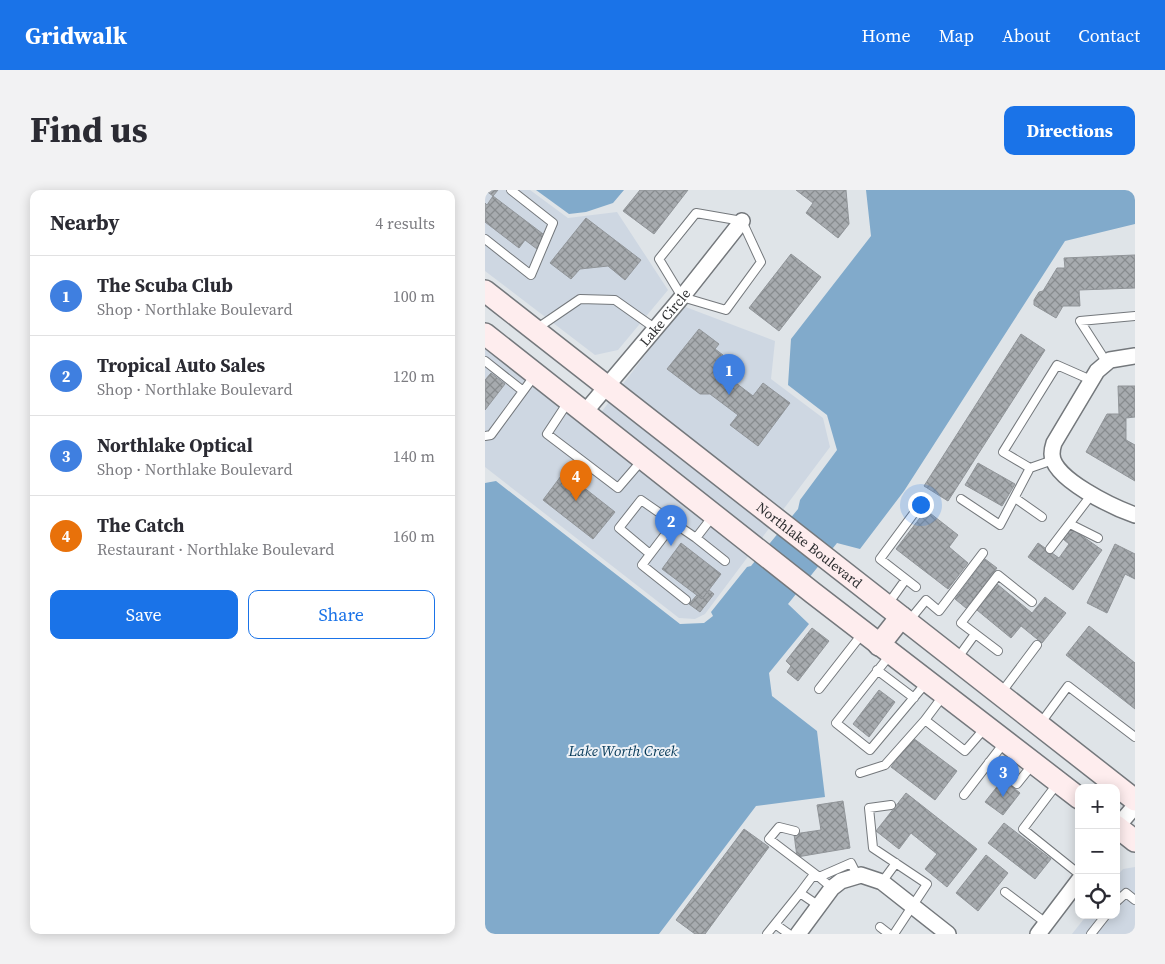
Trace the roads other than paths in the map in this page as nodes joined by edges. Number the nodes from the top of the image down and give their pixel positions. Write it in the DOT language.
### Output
graph roads {
  1 [pos="511,190"];
  2 [pos="742,221"];
  3 [pos="485,239"];
  4 [pos="485,291"];
  5 [pos="682,297"];
  6 [pos="1135,316"];
  7 [pos="655,329"];
  8 [pos="534,330"];
  9 [pos="489,350"];
  10 [pos="1135,356"];
  11 [pos="1107,363"];
  12 [pos="1091,380"];
  13 [pos="530,382"];
  14 [pos="608,386"];
  15 [pos="577,406"];
  16 [pos="485,436"];
  17 [pos="643,458"];
  18 [pos="1053,460"];
  19 [pos="1030,468"];
  20 [pos="1092,494"];
  21 [pos="1015,498"];
  22 [pos="961,499"];
  23 [pos="920,505"];
  24 [pos="715,514"];
  25 [pos="1135,515"];
  26 [pos="1043,517"];
  27 [pos="674,523"];
  28 [pos="1070,524"];
  29 [pos="696,538"];
  30 [pos="1098,538"];
  31 [pos="1050,549"];
  32 [pos="983,553"];
  33 [pos="650,554"];
  34 [pos="725,561"];
  35 [pos="906,579"];
  36 [pos="916,587"];
  37 [pos="686,600"];
  38 [pos="1032,602"];
  39 [pos="899,615"];
  40 [pos="975,634"];
  41 [pos="878,644"];
  42 [pos="1037,645"];
  43 [pos="998,651"];
  44 [pos="956,660"];
  45 [pos="877,670"];
  46 [pos="927,681"];
  47 [pos="819,689"];
  48 [pos="1000,694"];
  49 [pos="945,695"];
  50 [pos="914,698"];
  51 [pos="925,720"];
  52 [pos="1039,725"];
  53 [pos="986,726"];
  54 [pos="1135,737"];
  55 [pos="1005,742"];
  56 [pos="989,762"];
  57 [pos="1033,763"];
  58 [pos="860,773"];
  59 [pos="1058,782"];
  60 [pos="964,795"];
  61 [pos="1075,795"];
  62 [pos="1135,800"];
  63 [pos="891,805"];
  64 [pos="1135,806"];
  65 [pos="1120,824"];
  66 [pos="1120,829"];
  67 [pos="795,831"];
  68 [pos="1135,841"];
  69 [pos="896,863"];
  70 [pos="1075,871"];
  71 [pos="857,875"];
  72 [pos="819,877"];
  73 [pos="882,882"];
  74 [pos="1075,885"];
  75 [pos="833,888"];
  76 [pos="1005,892"];
  77 [pos="800,893"];
  78 [pos="1120,898"];
  79 [pos="1135,900"];
  80 [pos="819,906"];
  81 [pos="913,906"];
  82 [pos="1103,919"];
  83 [pos="775,924"];
  84 [pos="880,927"];
  85 [pos="1042,928"];
  86 [pos="767,934"];
  87 [pos="789,934"];
  88 [pos="797,934"];
  89 [pos="889,934"];
  90 [pos="894,934"];
  91 [pos="948,934"];
  92 [pos="1091,934"];
  1 -- 3 [label="lane"];
  2 -- 5 [label="street, Lake Circle"];
  2 -- 5 [label="lane"];
  2 -- 5 [label="lane"];
  4 -- 8 [label="main road, Northlake Boulevard"];
  5 -- 7 [label="street, Lake Circle"];
  6 -- 11 [label="lane"];
  7 -- 8 [label="lane"];
  7 -- 14 [label="street, Lake Circle"];
  8 -- 14 [label="main road, Northlake Boulevard"];
  9 -- 13 [label="main road"];
  10 -- 11 [label="street"];
  11 -- 12 [label="street"];
  12 -- 18 [label="street"];
  12 -- 19 [label="lane"];
  13 -- 15 [label="main road"];
  13 -- 16 [label="lane"];
  14 -- 15 [label="street, Lake Circle"];
  14 -- 39 [label="main road, Northlake Boulevard"];
  15 -- 17 [label="main road"];
  15 -- 17 [label="lane"];
  17 -- 24 [label="main road"];
  18 -- 19 [label="lane"];
  18 -- 20 [label="street"];
  19 -- 21 [label="lane"];
  20 -- 25 [label="street"];
  20 -- 28 [label="lane"];
  21 -- 22 [label="lane"];
  21 -- 26 [label="lane"];
  23 -- 35 [label="lane"];
  24 -- 29 [label="lane"];
  24 -- 41 [label="main road"];
  27 -- 29 [label="lane"];
  27 -- 33 [label="lane"];
  27 -- 33 [label="lane"];
  28 -- 30 [label="lane"];
  28 -- 31 [label="lane"];
  29 -- 34 [label="lane"];
  32 -- 39 [label="lane"];
  33 -- 37 [label="lane"];
  35 -- 36 [label="lane"];
  35 -- 39 [label="lane"];
  38 -- 40 [label="lane"];
  39 -- 41 [label="main road"];
  39 -- 44 [label="main road, Northlake Boulevard"];
  40 -- 43 [label="lane"];
  40 -- 44 [label="lane"];
  41 -- 45 [label="lane"];
  41 -- 46 [label="main road"];
  41 -- 47 [label="lane"];
  42 -- 48 [label="lane"];
  44 -- 48 [label="main road, Northlake Boulevard"];
  45 -- 50 [label="lane"];
  45 -- 50 [label="lane"];
  46 -- 49 [label="main road"];
  46 -- 50 [label="lane"];
  48 -- 52 [label="main road, Northlake Boulevard"];
  49 -- 51 [label="lane"];
  49 -- 53 [label="main road"];
  51 -- 53 [label="lane"];
  51 -- 58 [label="lane"];
  52 -- 54 [label="lane"];
  52 -- 62 [label="main road, Northlake Boulevard"];
  53 -- 55 [label="main road"];
  55 -- 56 [label="lane"];
  55 -- 57 [label="main road"];
  56 -- 57 [label="lane"];
  56 -- 60 [label="lane"];
  57 -- 59 [label="main road"];
  59 -- 61 [label="main road"];
  59 -- 70 [label="lane"];
  63 -- 69 [label="lane"];
  64 -- 65 [label="street"];
  66 -- 68 [label="main road"];
  67 -- 72 [label="lane"];
  69 -- 73 [label="lane"];
  69 -- 81 [label="lane"];
  71 -- 72 [label="lane"];
  71 -- 73 [label="street"];
  71 -- 75 [label="street"];
  72 -- 75 [label="lane"];
  72 -- 77 [label="lane"];
  73 -- 81 [label="street"];
  74 -- 85 [label="street"];
  75 -- 80 [label="street"];
  76 -- 85 [label="lane"];
  77 -- 80 [label="lane"];
  77 -- 83 [label="lane"];
  78 -- 79 [label="lane"];
  80 -- 88 [label="street"];
  81 -- 90 [label="lane"];
  81 -- 91 [label="street"];
  82 -- 92 [label="lane"];
  83 -- 86 [label="lane"];
  83 -- 87 [label="lane"];
  84 -- 89 [label="lane"];
}
